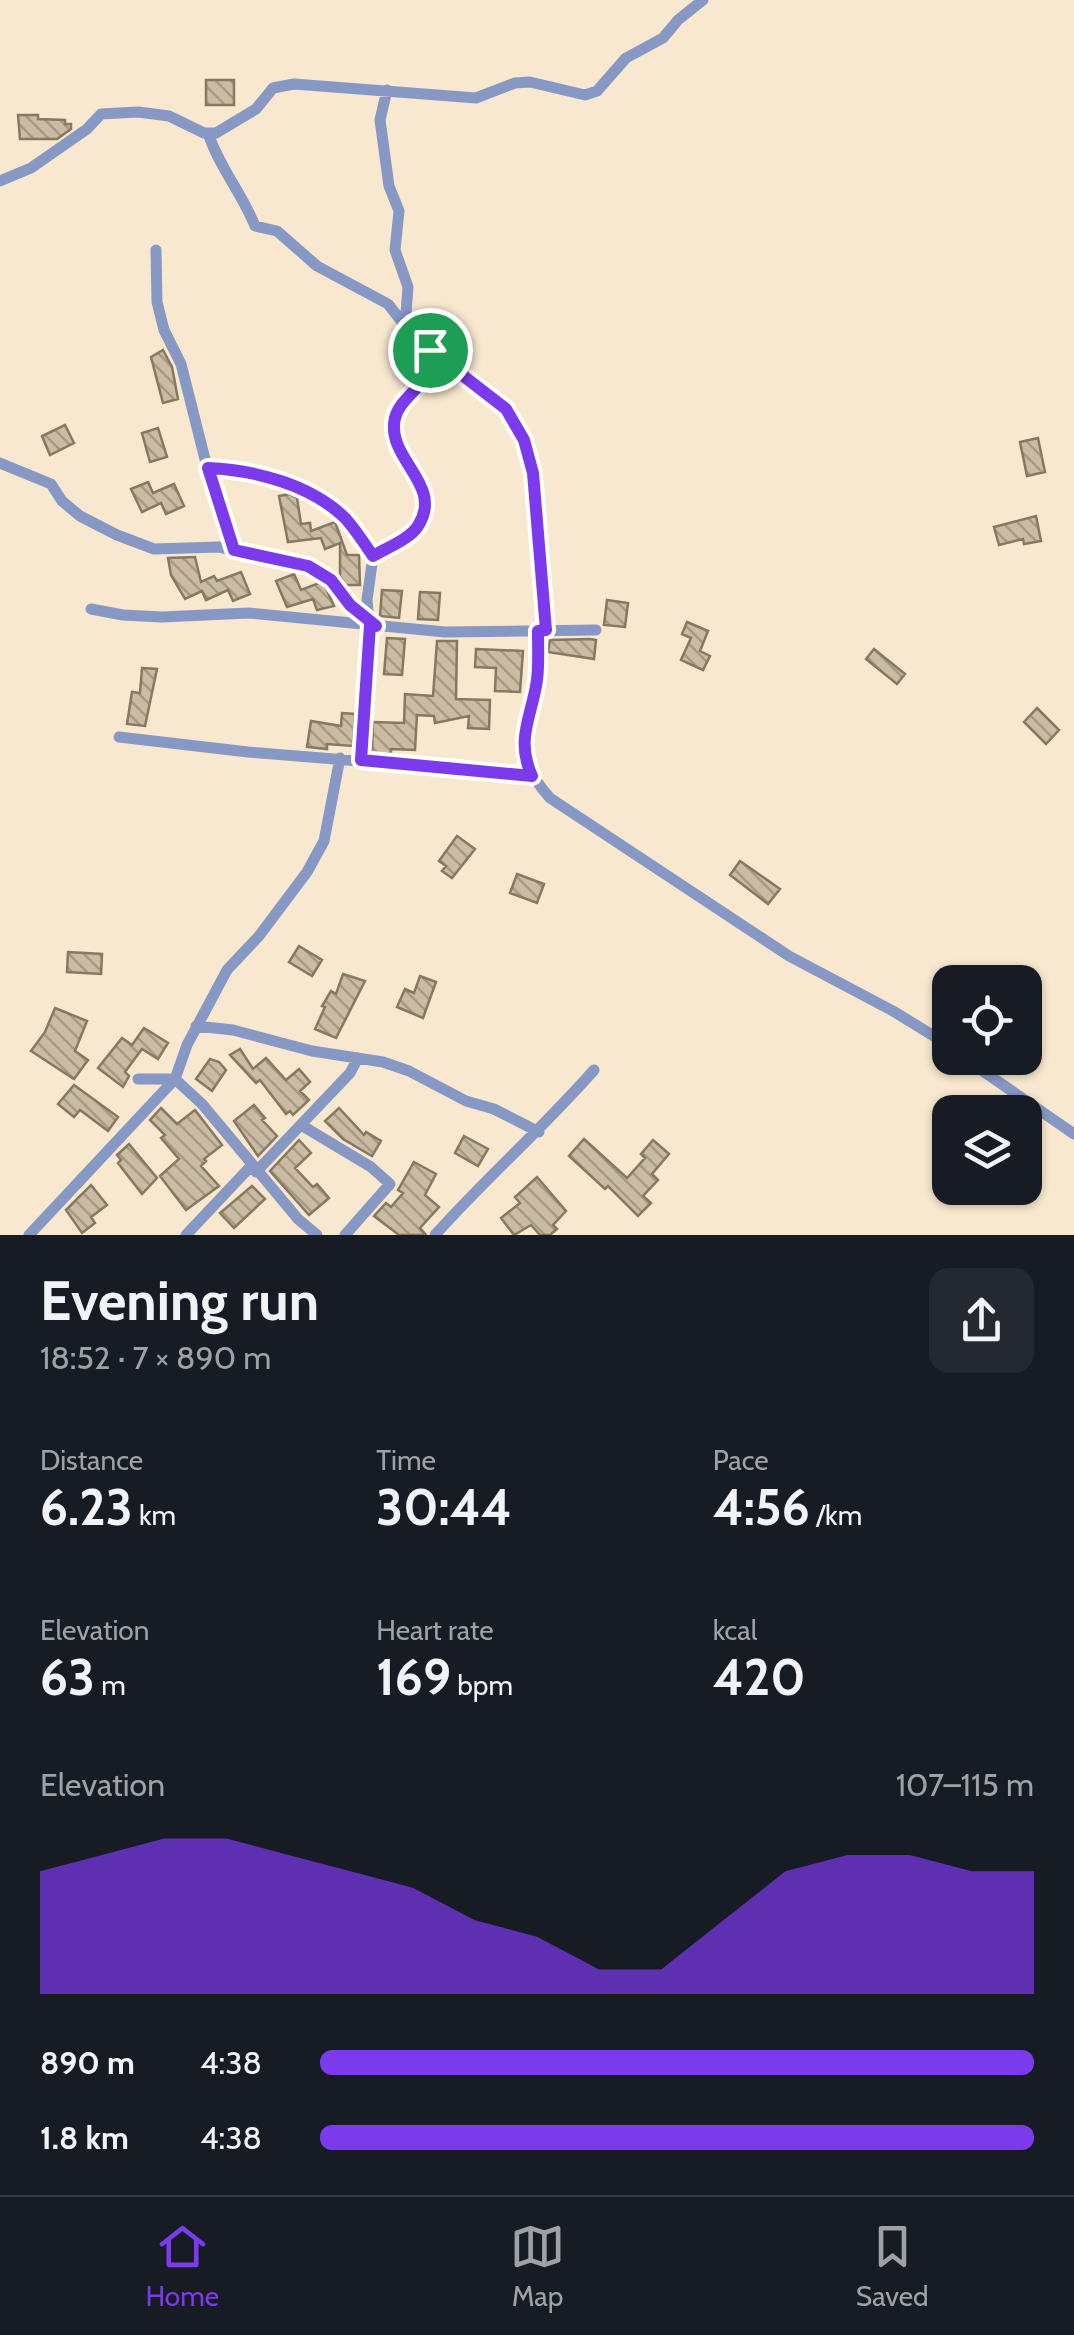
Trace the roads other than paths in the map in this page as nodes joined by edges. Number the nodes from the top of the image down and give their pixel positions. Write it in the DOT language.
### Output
graph roads {
  1 [pos="703,0"];
  2 [pos="387,90"];
  3 [pos="208,133"];
  4 [pos="0,181"];
  5 [pos="156,250"];
  6 [pos="405,326"];
  7 [pos="430,350"];
  8 [pos="0,463"];
  9 [pos="208,468"];
  10 [pos="234,550"];
  11 [pos="373,556"];
  12 [pos="92,608"];
  13 [pos="372,624"];
  14 [pos="596,630"];
  15 [pos="542,631"];
  16 [pos="119,737"];
  17 [pos="340,758"];
  18 [pos="361,760"];
  19 [pos="532,776"];
  20 [pos="196,1026"];
  21 [pos="932,1034"];
  22 [pos="358,1058"];
  23 [pos="594,1070"];
  24 [pos="989,1075"];
  25 [pos="138,1079"];
  26 [pos="175,1079"];
  27 [pos="301,1125"];
  28 [pos="539,1132"];
  29 [pos="1074,1134"];
  30 [pos="254,1169"];
  31 [pos="29,1235"];
  32 [pos="186,1235"];
  33 [pos="317,1235"];
  34 [pos="346,1235"];
  35 [pos="435,1235"];
  1 -- 2 [label="street"];
  2 -- 3 [label="street"];
  2 -- 6 [label="street"];
  3 -- 4 [label="street"];
  3 -- 6 [label="street"];
  5 -- 9 [label="street"];
  6 -- 7 [label="street"];
  7 -- 11 [label="street"];
  7 -- 15 [label="street"];
  8 -- 10 [label="street"];
  9 -- 10 [label="street"];
  9 -- 11 [label="street"];
  10 -- 13 [label="street"];
  11 -- 13 [label="street"];
  12 -- 13 [label="street"];
  13 -- 15 [label="street"];
  13 -- 18 [label="street"];
  14 -- 15 [label="street"];
  15 -- 19 [label="street"];
  16 -- 17 [label="street"];
  17 -- 18 [label="street"];
  17 -- 20 [label="street"];
  18 -- 19 [label="street"];
  19 -- 21 [label="street"];
  20 -- 22 [label="street"];
  20 -- 26 [label="street"];
  22 -- 27 [label="street"];
  22 -- 28 [label="street"];
  23 -- 28 [label="street"];
  24 -- 29 [label="street"];
  25 -- 26 [label="street"];
  26 -- 30 [label="street"];
  26 -- 31 [label="street"];
  27 -- 30 [label="street"];
  27 -- 34 [label="street"];
  28 -- 35 [label="street"];
  30 -- 32 [label="street"];
  30 -- 33 [label="street"];
}
